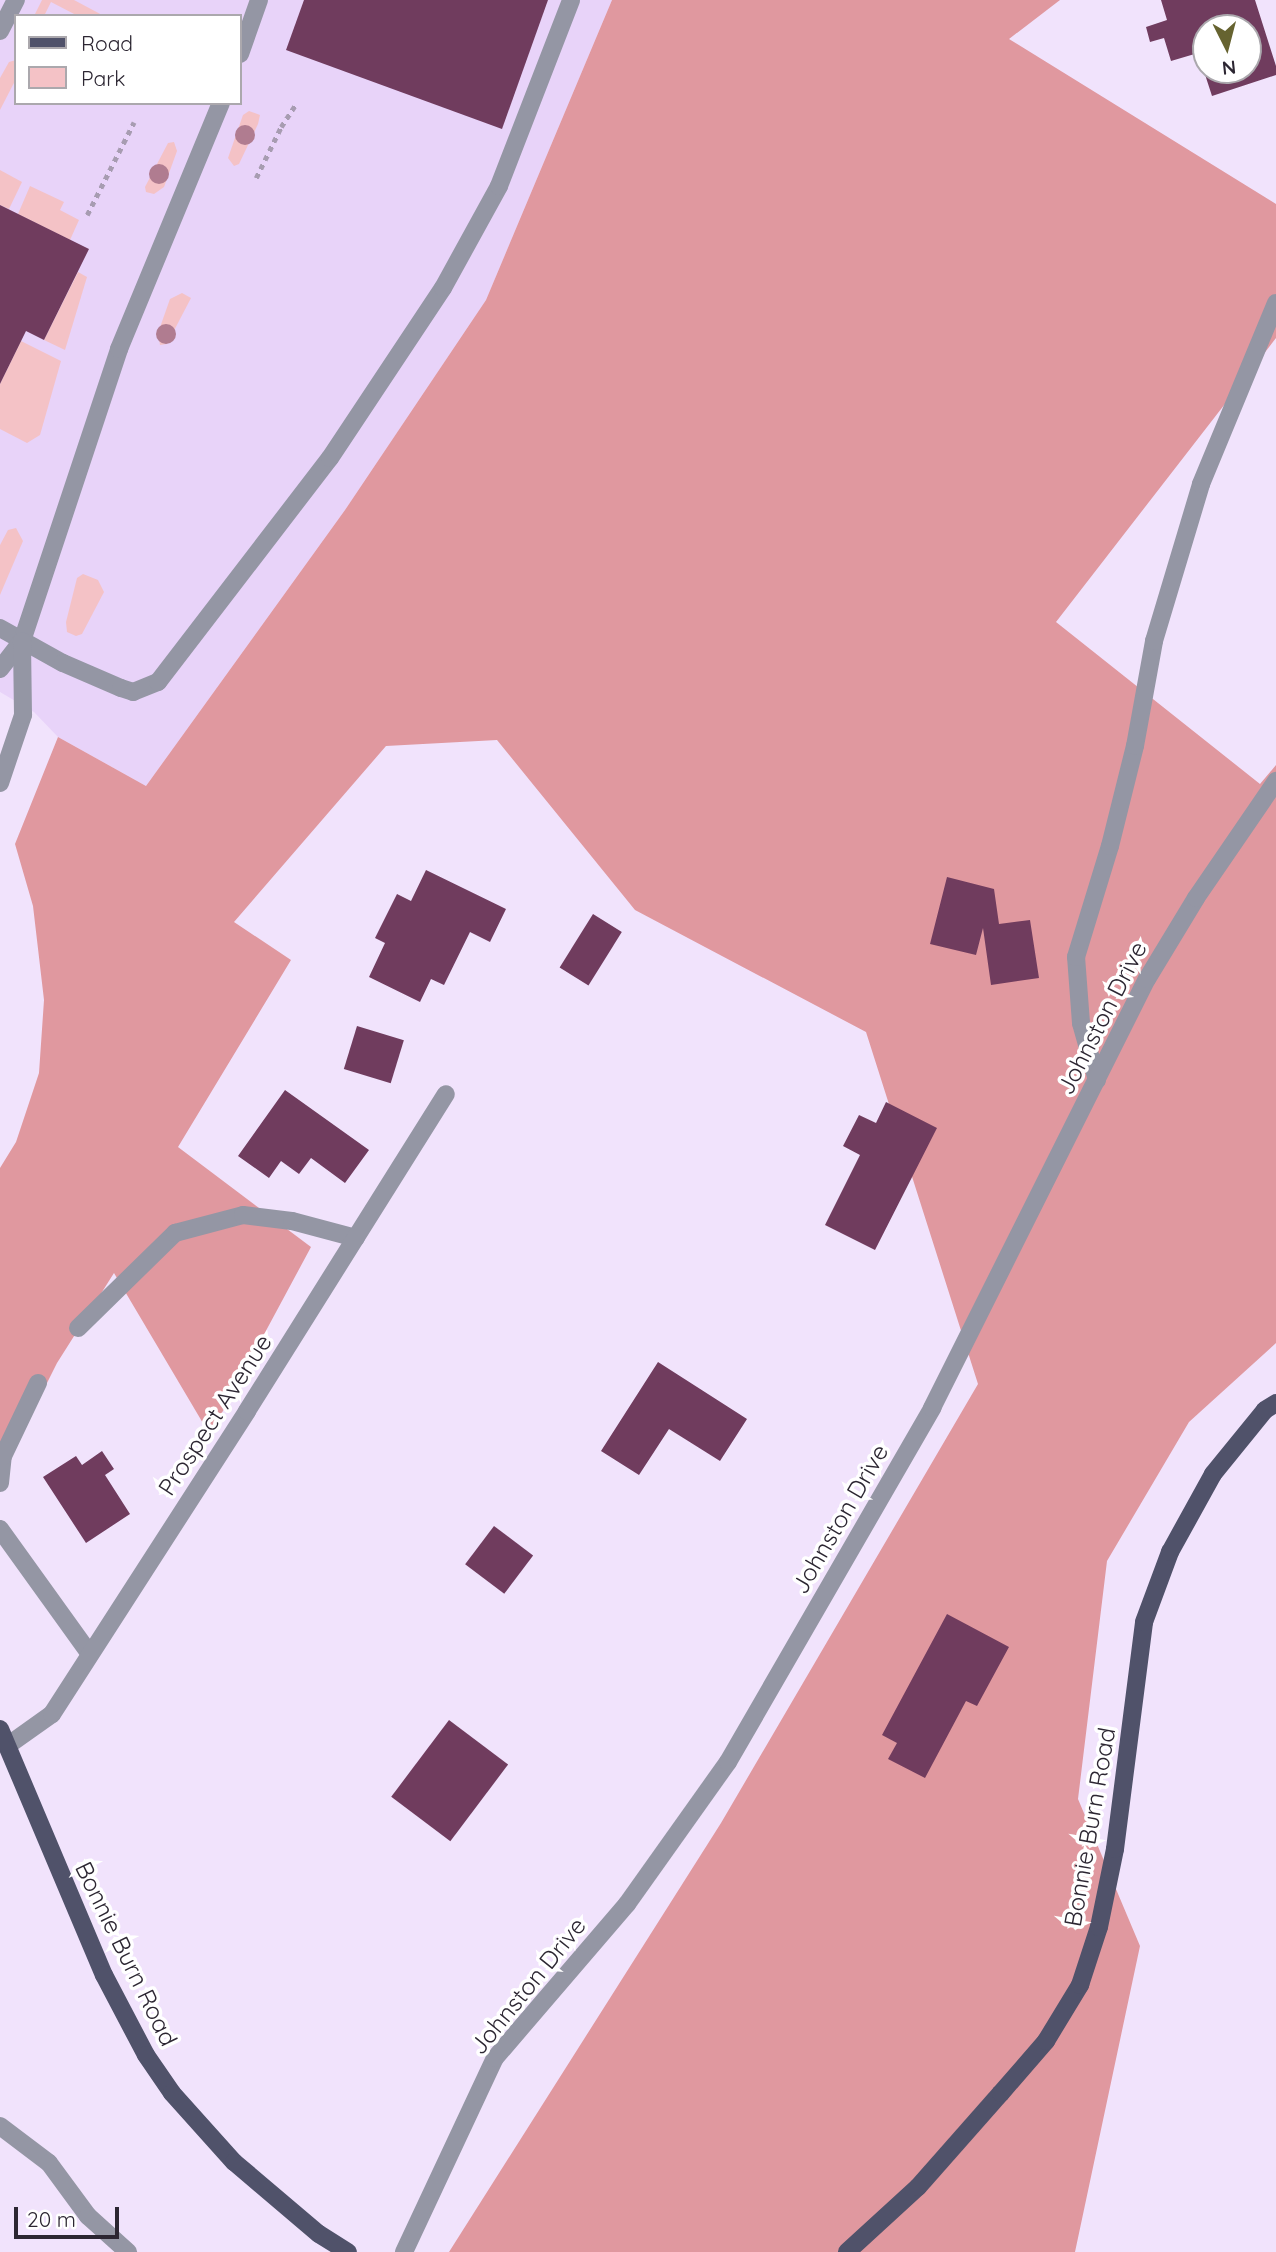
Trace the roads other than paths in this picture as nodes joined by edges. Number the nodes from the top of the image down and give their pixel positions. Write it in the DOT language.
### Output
graph roads {
  1 [pos="16,0"];
  2 [pos="260,0"];
  3 [pos="570,0"];
  4 [pos="0,31"];
  5 [pos="242,49"];
  6 [pos="220,105"];
  7 [pos="1276,303"];
  8 [pos="0,628"];
  9 [pos="22,641"];
  10 [pos="0,669"];
  11 [pos="1276,781"];
  12 [pos="0,783"];
  13 [pos="1097,1080"];
  14 [pos="446,1094"];
  15 [pos="356,1238"];
  16 [pos="78,1328"];
  17 [pos="38,1383"];
  18 [pos="1276,1403"];
  19 [pos="0,1483"];
  20 [pos="0,1529"];
  21 [pos="89,1653"];
  22 [pos="0,1729"];
  23 [pos="7,1746"];
  24 [pos="0,2126"];
  25 [pos="128,2252"];
  26 [pos="348,2252"];
  27 [pos="404,2252"];
  28 [pos="847,2252"];
  1 -- 4 [label="street"];
  2 -- 5 [label="street"];
  3 -- 9 [label="street"];
  6 -- 9 [label="street"];
  7 -- 13 [label="street"];
  8 -- 9 [label="street"];
  9 -- 10 [label="street"];
  9 -- 12 [label="street"];
  11 -- 13 [label="street, Johnston Drive"];
  13 -- 27 [label="street, Johnston Drive"];
  14 -- 15 [label="street, Prospect Avenue"];
  15 -- 16 [label="street"];
  15 -- 21 [label="street, Prospect Avenue"];
  17 -- 19 [label="street"];
  18 -- 28 [label="main road, Bonnie Burn Road"];
  20 -- 21 [label="street"];
  21 -- 23 [label="street, Prospect Avenue"];
  22 -- 23 [label="main road, Bonnie Burn Road"];
  23 -- 26 [label="main road, Bonnie Burn Road"];
  24 -- 25 [label="street"];
}
